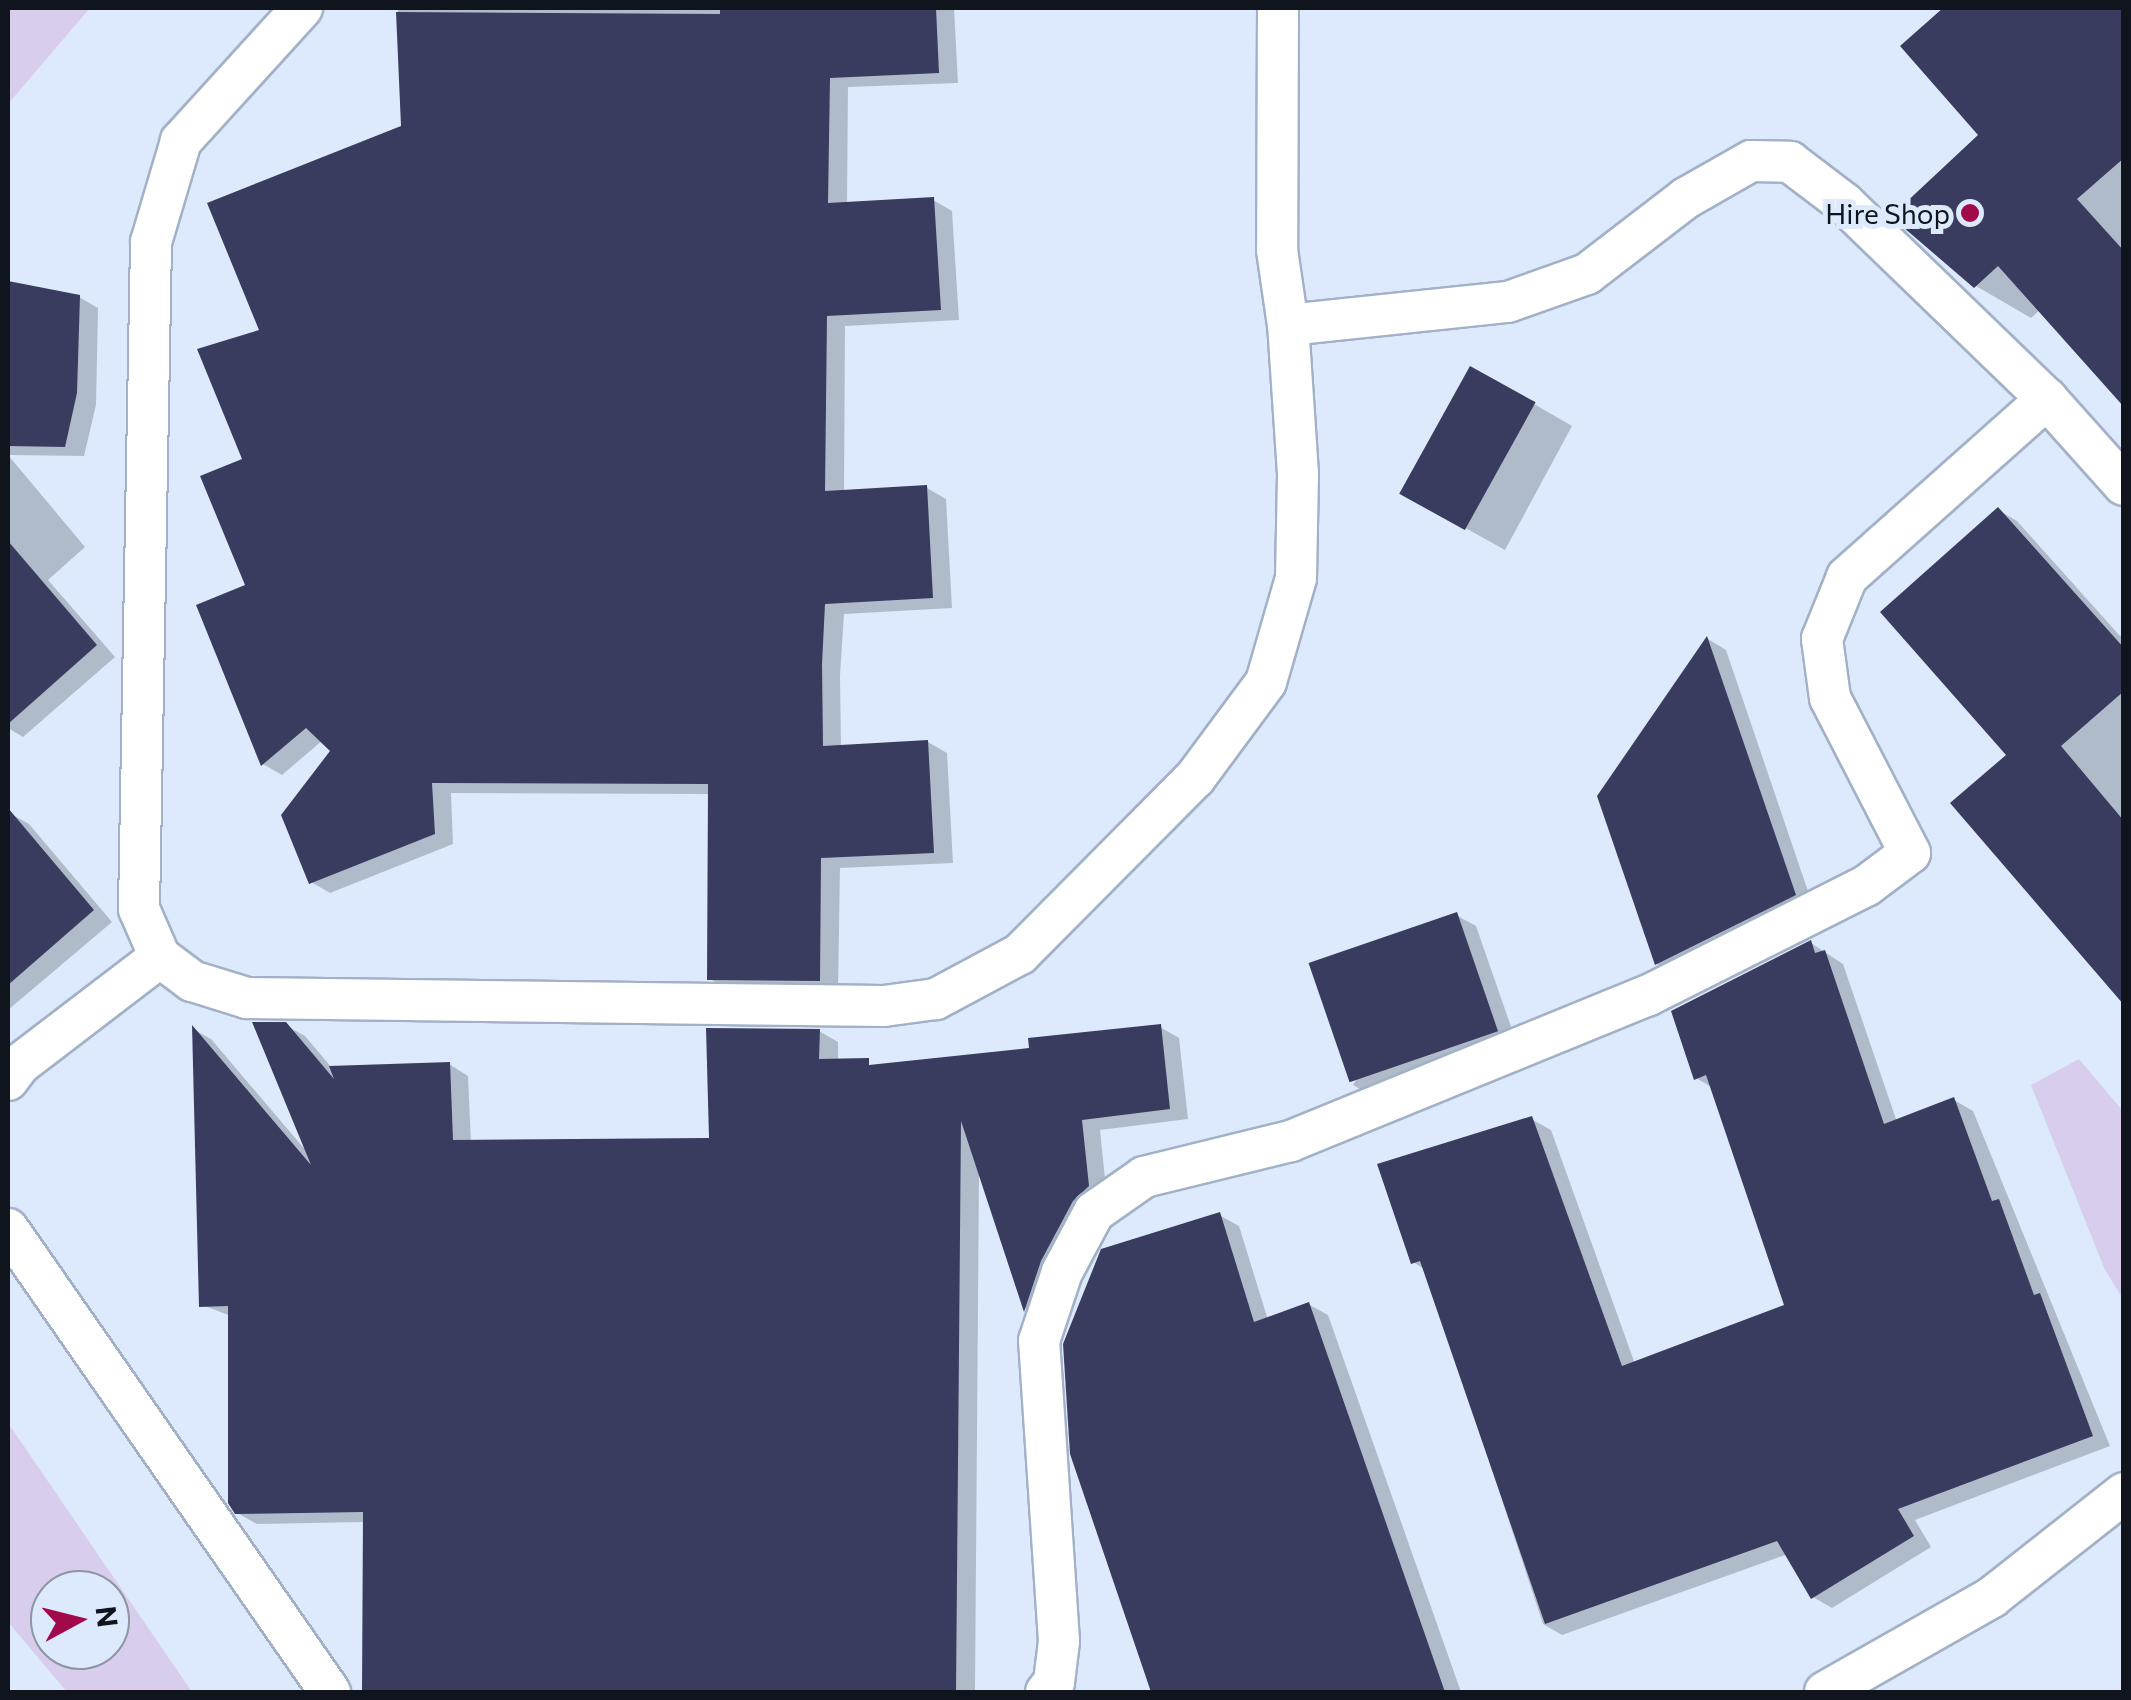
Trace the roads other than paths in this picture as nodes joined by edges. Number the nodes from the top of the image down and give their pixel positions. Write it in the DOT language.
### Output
graph roads {
  1 [pos="302,8"];
  2 [pos="1278,8"];
  3 [pos="1288,325"];
  4 [pos="2047,399"];
  5 [pos="2124,485"];
  6 [pos="160,957"];
  7 [pos="8,1080"];
  8 [pos="8,1229"];
  9 [pos="2124,1492"];
  10 [pos="330,1692"];
  11 [pos="1046,1692"];
  12 [pos="1824,1692"];
  1 -- 6 [label="lane"];
  2 -- 3 [label="lane"];
  3 -- 4 [label="lane"];
  3 -- 6 [label="lane"];
  4 -- 5 [label="lane"];
  4 -- 11 [label="lane"];
  6 -- 7 [label="lane"];
  8 -- 10 [label="lane"];
  9 -- 12 [label="lane"];
}
